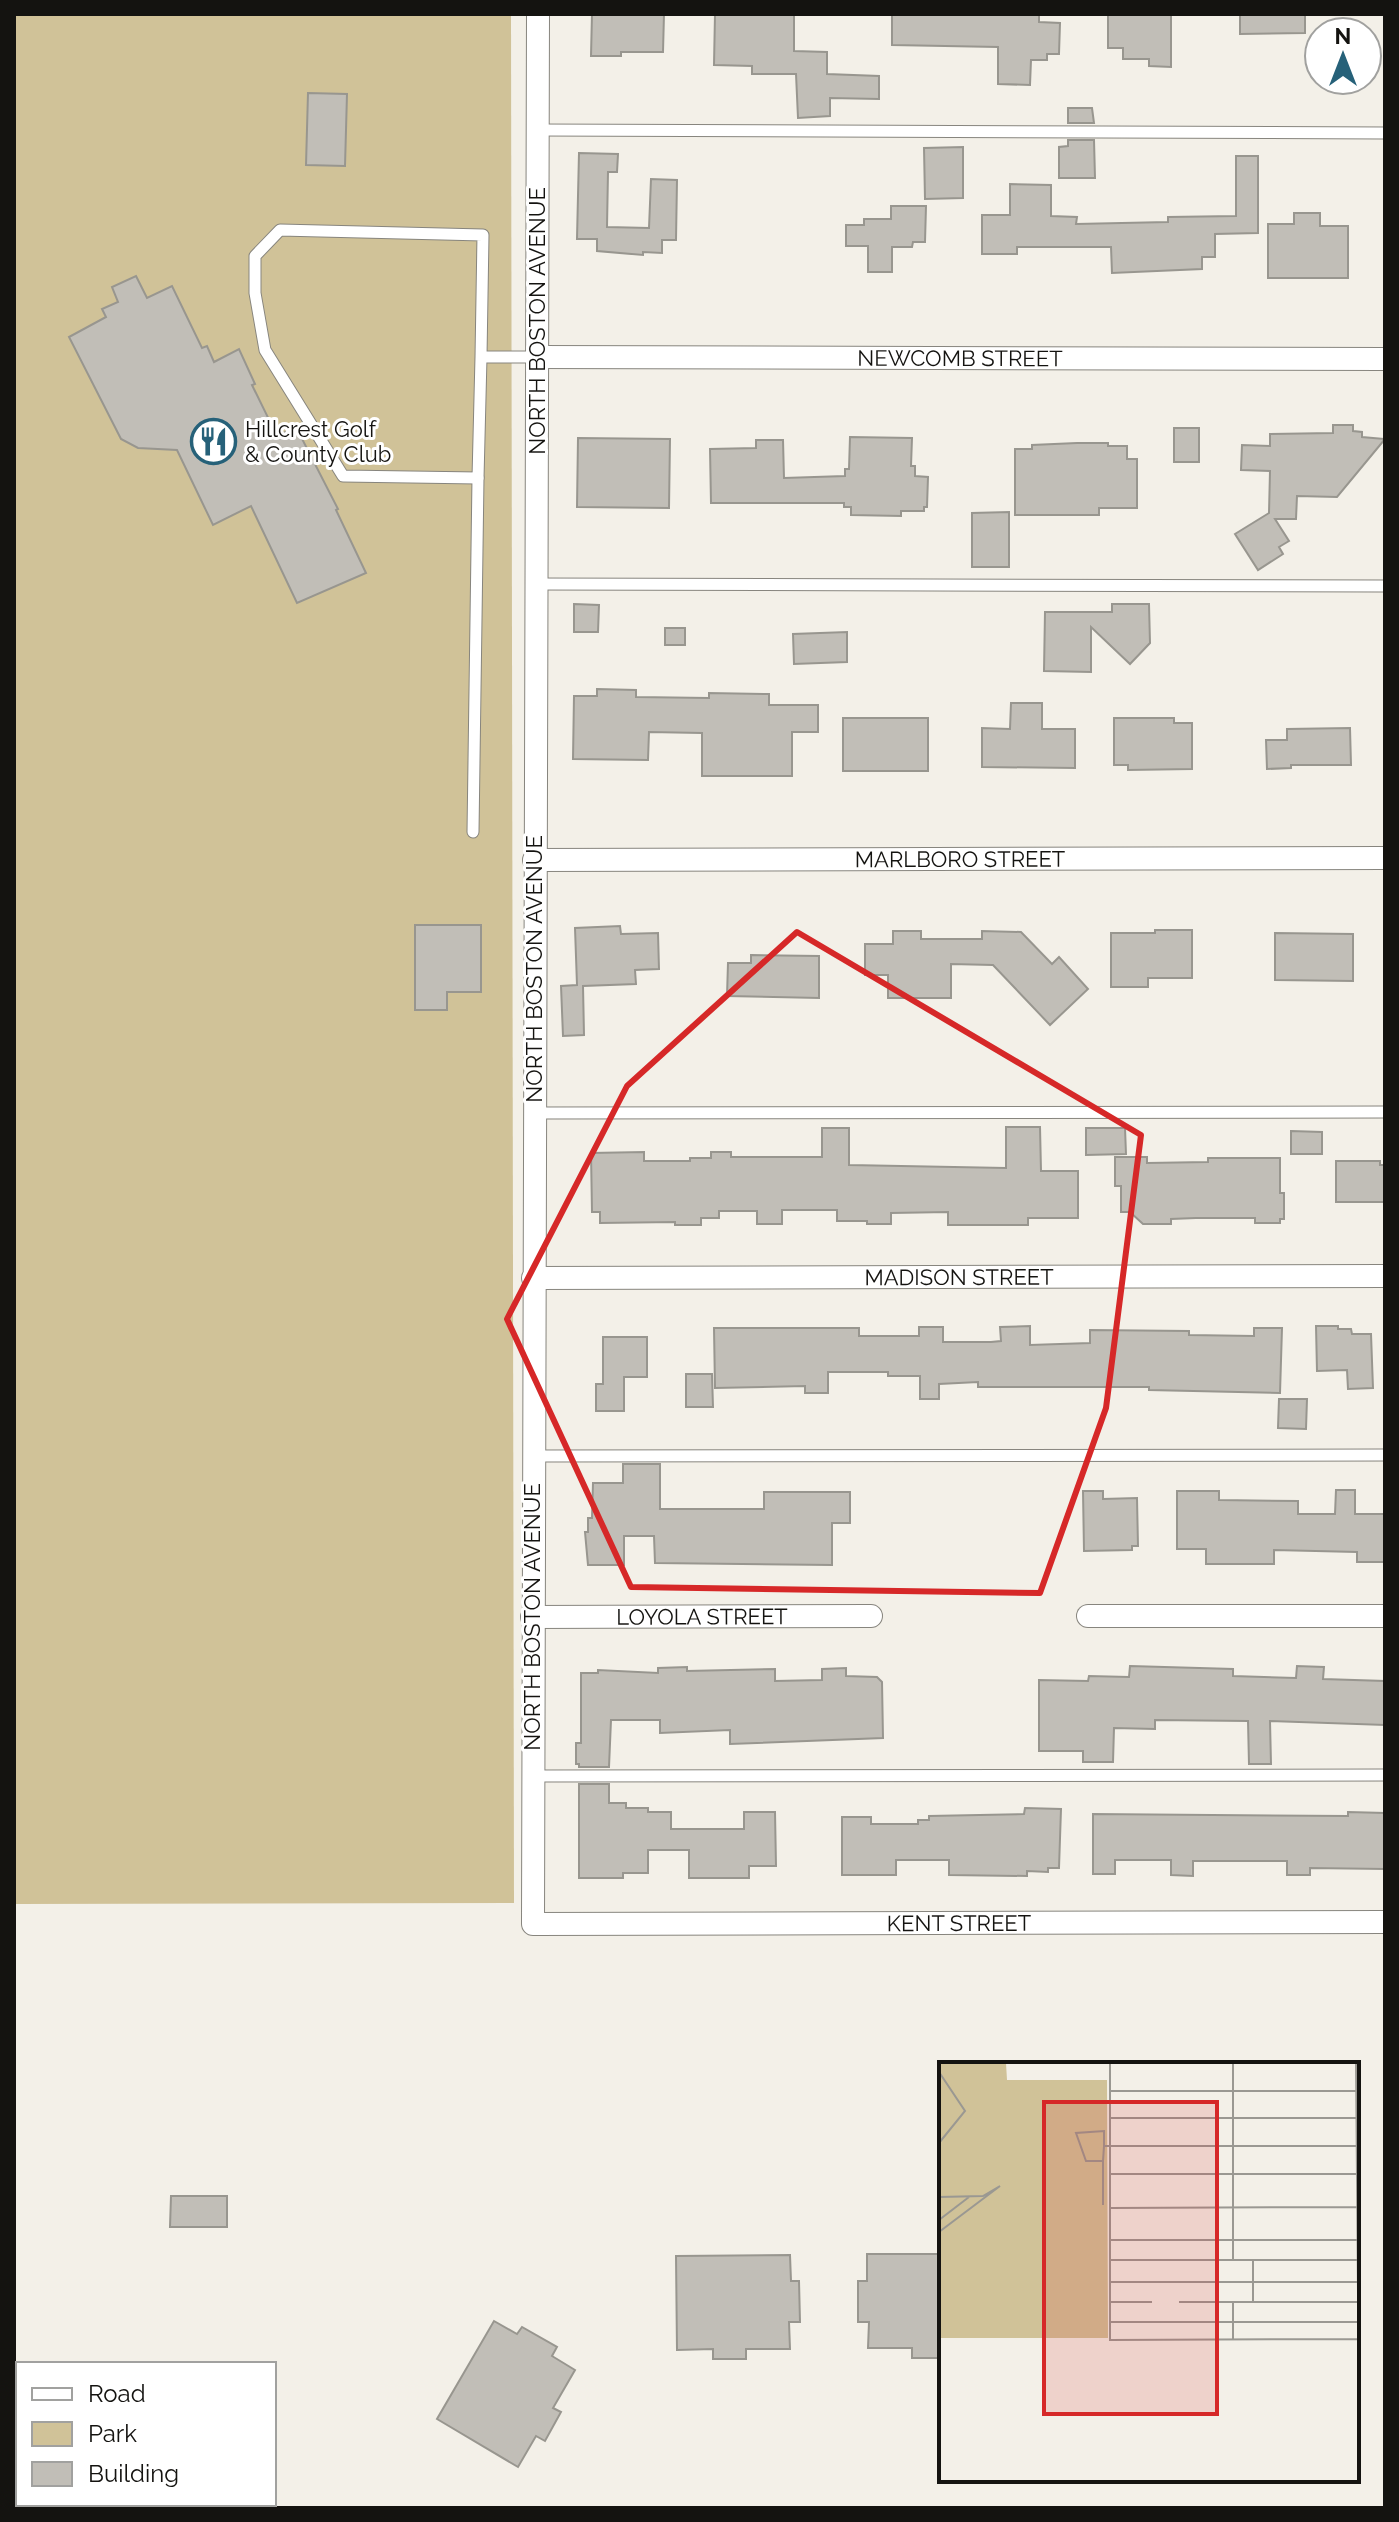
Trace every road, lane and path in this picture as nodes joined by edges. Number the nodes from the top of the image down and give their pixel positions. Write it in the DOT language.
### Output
graph roads {
  1 [pos="538,14"];
  2 [pos="538,130"];
  3 [pos="1385,133"];
  4 [pos="481,357"];
  5 [pos="536,357"];
  6 [pos="1385,359"];
  7 [pos="478,478"];
  8 [pos="536,584"];
  9 [pos="1385,586"];
  10 [pos="473,832"];
  11 [pos="1385,858"];
  12 [pos="534,860"];
  13 [pos="1385,1112"];
  14 [pos="534,1113"];
  15 [pos="1385,1276"];
  16 [pos="533,1278"];
  17 [pos="1385,1455"];
  18 [pos="532,1456"];
  19 [pos="871,1616"];
  20 [pos="1088,1616"];
  21 [pos="1385,1616"];
  22 [pos="532,1617"];
  23 [pos="1385,1775"];
  24 [pos="533,1776"];
  25 [pos="1385,1922"];
  26 [pos="533,1924"];
  1 -- 2 [label="street, NORTH BOSTON AVENUE"];
  2 -- 3 [label="lane"];
  2 -- 5 [label="street, NORTH BOSTON AVENUE"];
  4 -- 5 [label="lane"];
  4 -- 7 [label="lane"];
  4 -- 7 [label="lane"];
  5 -- 6 [label="street, NEWCOMB STREET"];
  5 -- 8 [label="street, NORTH BOSTON AVENUE"];
  7 -- 10 [label="lane"];
  8 -- 9 [label="lane"];
  8 -- 12 [label="street, NORTH BOSTON AVENUE"];
  11 -- 12 [label="street, MARLBORO STREET"];
  12 -- 14 [label="street, NORTH BOSTON AVENUE"];
  13 -- 14 [label="lane"];
  14 -- 16 [label="street, NORTH BOSTON AVENUE"];
  15 -- 16 [label="street, MADISON STREET"];
  16 -- 18 [label="street, NORTH BOSTON AVENUE"];
  17 -- 18 [label="lane"];
  18 -- 22 [label="street, NORTH BOSTON AVENUE"];
  19 -- 22 [label="street, LOYOLA STREET"];
  20 -- 21 [label="street"];
  22 -- 24 [label="street, NORTH BOSTON AVENUE"];
  23 -- 24 [label="lane"];
  24 -- 26 [label="street, NORTH BOSTON AVENUE"];
  25 -- 26 [label="street, KENT STREET"];
}
